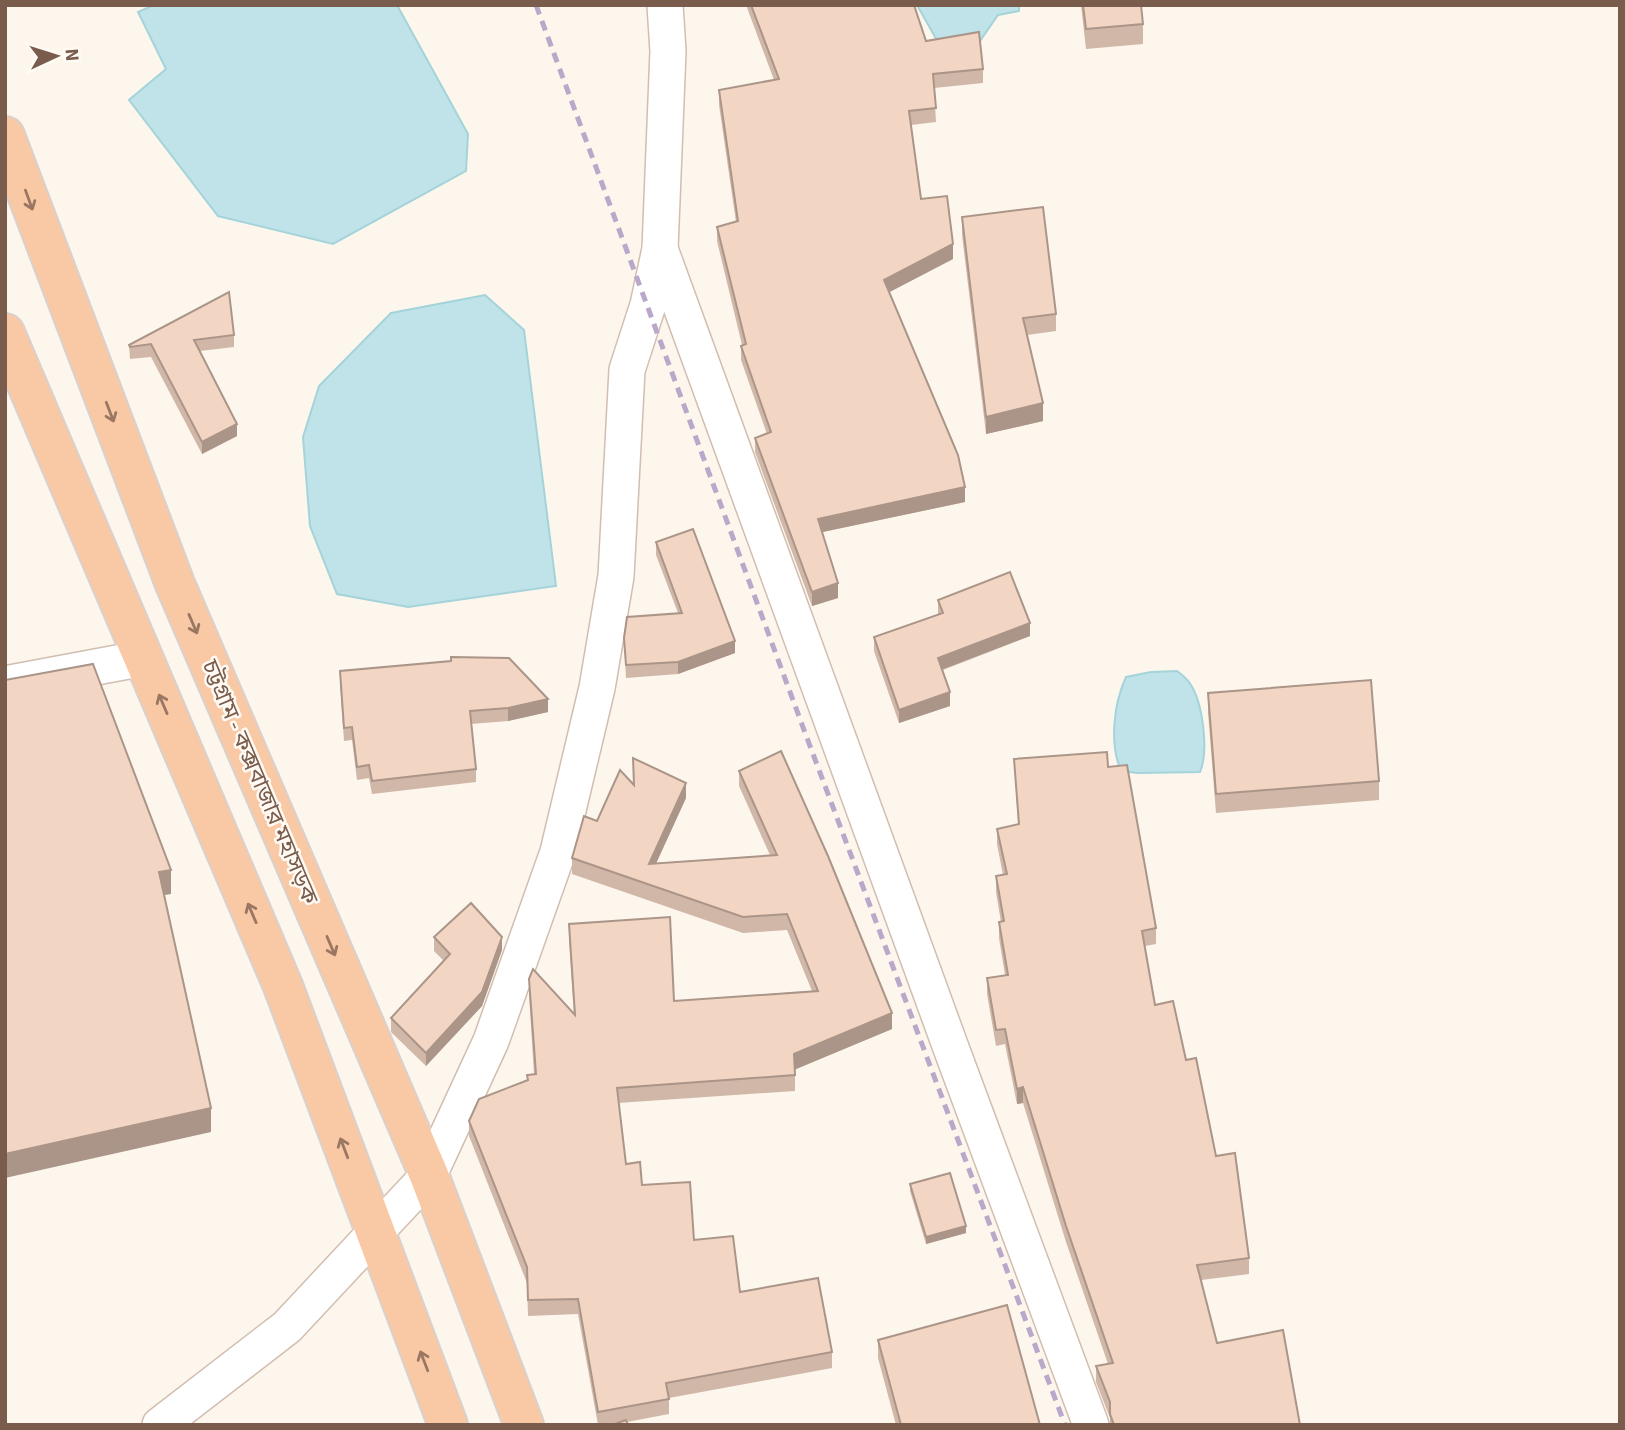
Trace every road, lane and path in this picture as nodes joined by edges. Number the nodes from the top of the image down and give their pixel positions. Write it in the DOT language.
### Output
graph roads {
  1 [pos="665,5"];
  2 [pos="5,136"];
  3 [pos="660,249"];
  4 [pos="5,333"];
  5 [pos="144,658"];
  6 [pos="5,684"];
  7 [pos="429,1175"];
  8 [pos="376,1233"];
  9 [pos="160,1425"];
  10 [pos="448,1425"];
  11 [pos="524,1425"];
  12 [pos="1091,1425"];
  1 -- 3 [label="street"];
  2 -- 7 [label="highway, চট্টগ্রাম - কক্সবাজার মহাসড়ক, one-way"];
  3 -- 7 [label="street"];
  3 -- 12 [label="street"];
  4 -- 5 [label="highway"];
  5 -- 6 [label="street"];
  8 -- 5 [label="highway, one-way"];
  7 -- 8 [label="street"];
  7 -- 11 [label="highway, চট্টগ্রাম - কক্সবাজার মহাসড়ক"];
  8 -- 9 [label="street"];
  10 -- 8 [label="highway, one-way"];
}
